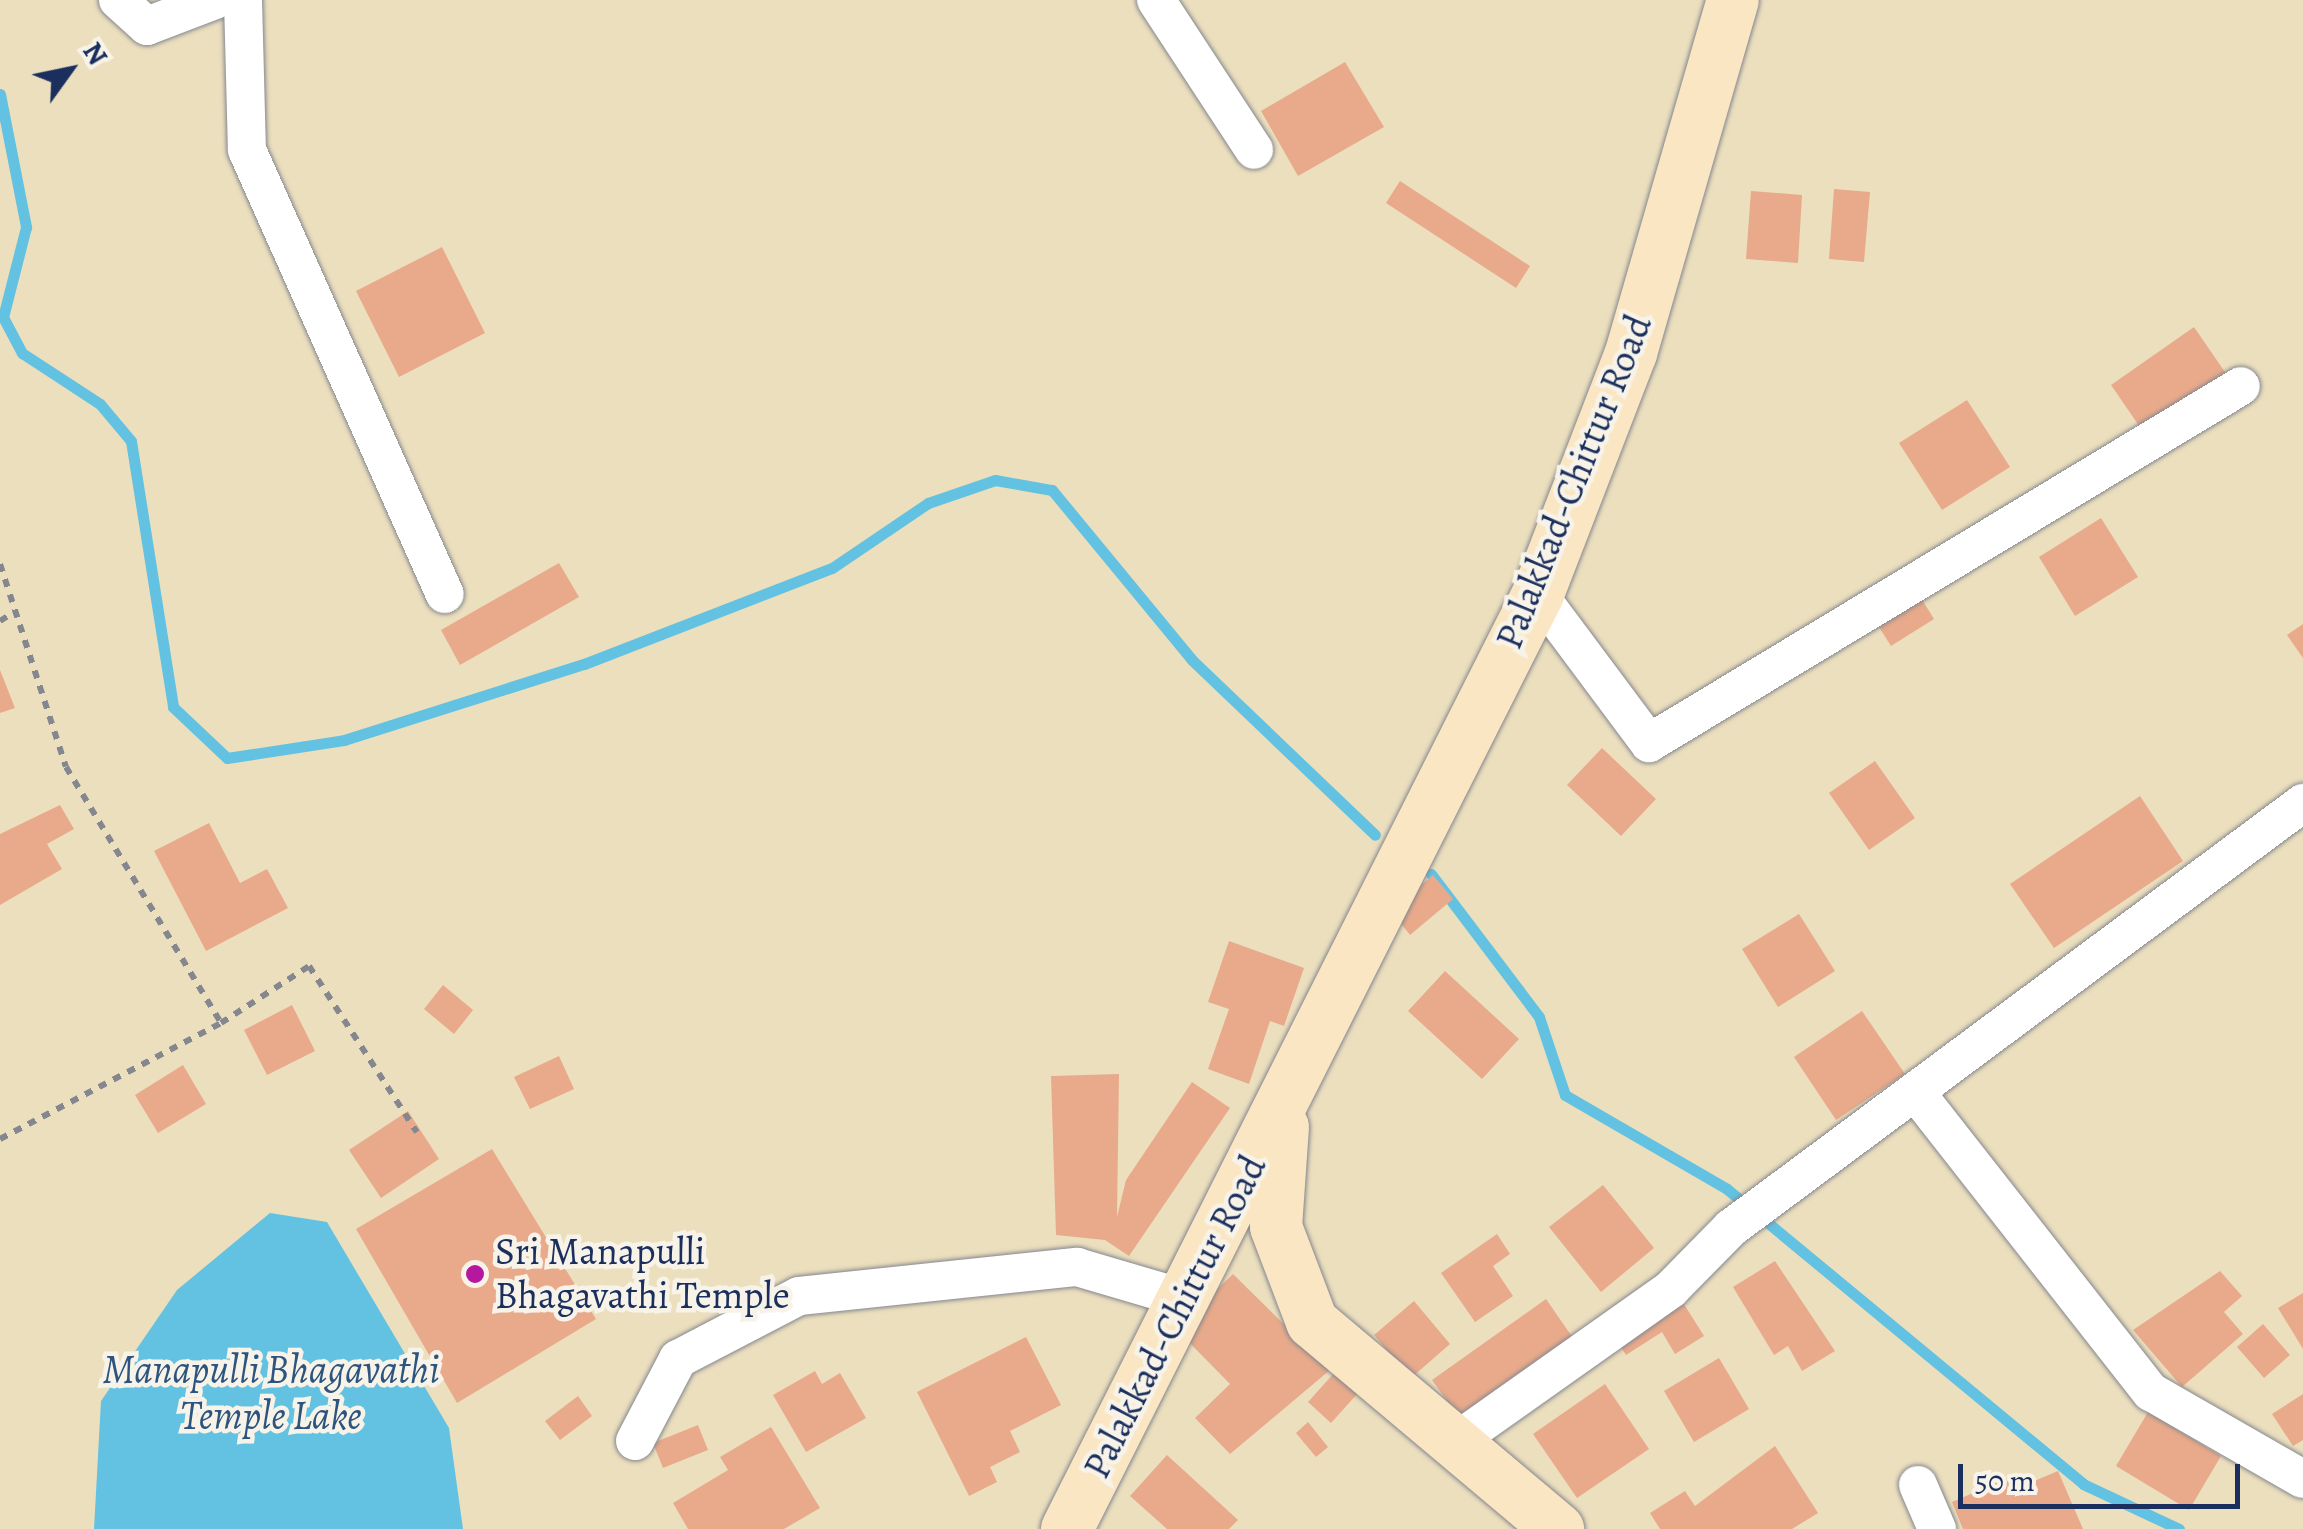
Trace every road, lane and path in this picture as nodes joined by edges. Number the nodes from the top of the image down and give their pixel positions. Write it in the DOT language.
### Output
graph roads {
  1 [pos="118,0"];
  2 [pos="215,0"];
  3 [pos="243,0"];
  4 [pos="1156,0"];
  5 [pos="1734,0"];
  6 [pos="1254,150"];
  7 [pos="2241,386"];
  8 [pos="0,564"];
  9 [pos="445,594"];
  10 [pos="1538,594"];
  11 [pos="14,612"];
  12 [pos="0,622"];
  13 [pos="2303,803"];
  14 [pos="220,1024"];
  15 [pos="1917,1094"];
  16 [pos="1284,1106"];
  17 [pos="417,1132"];
  18 [pos="0,1139"];
  19 [pos="1182,1298"];
  20 [pos="635,1441"];
  21 [pos="1455,1442"];
  22 [pos="2303,1479"];
  23 [pos="1918,1486"];
  24 [pos="1067,1529"];
  25 [pos="1558,1529"];
  26 [pos="1937,1529"];
  1 -- 2 [label="street"];
  3 -- 9 [label="street"];
  4 -- 6 [label="street"];
  5 -- 10 [label="main road, Palakkad-Chittur Road"];
  7 -- 10 [label="street"];
  8 -- 11 [label="path"];
  10 -- 16 [label="main road, Palakkad-Chittur Road"];
  11 -- 12 [label="path"];
  11 -- 14 [label="path"];
  13 -- 15 [label="street"];
  14 -- 17 [label="path"];
  14 -- 18 [label="path"];
  15 -- 21 [label="street"];
  15 -- 22 [label="street"];
  16 -- 19 [label="main road, Palakkad-Chittur Road"];
  16 -- 21 [label="main road, Palakkad-Chittur Road"];
  19 -- 20 [label="street"];
  19 -- 24 [label="main road, Palakkad-Chittur Road"];
  21 -- 25 [label="main road, Palakkad-Chittur Road"];
  23 -- 26 [label="street"];
}
